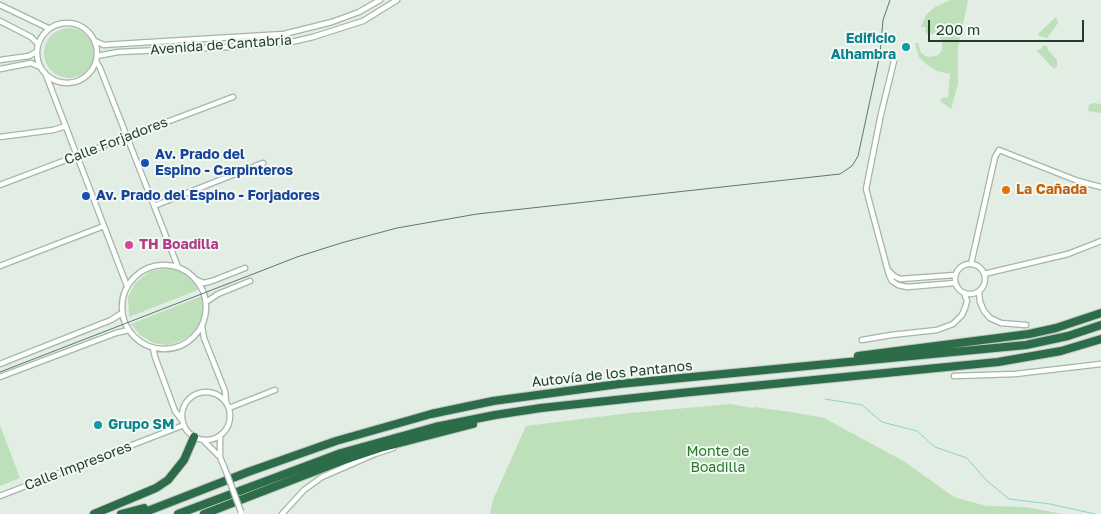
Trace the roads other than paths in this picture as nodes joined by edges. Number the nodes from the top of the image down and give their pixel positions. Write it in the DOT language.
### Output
graph roads {
  1 [pos="380,0"];
  2 [pos="397,0"];
  3 [pos="0,5"];
  4 [pos="0,21"];
  5 [pos="48,28"];
  6 [pos="95,42"];
  7 [pos="38,44"];
  8 [pos="36,52"];
  9 [pos="97,59"];
  10 [pos="0,60"];
  11 [pos="894,60"];
  12 [pos="40,67"];
  13 [pos="0,69"];
  14 [pos="46,75"];
  15 [pos="233,97"];
  16 [pos="66,126"];
  17 [pos="127,136"];
  18 [pos="0,137"];
  19 [pos="77,155"];
  20 [pos="263,163"];
  21 [pos="0,185"];
  22 [pos="1101,187"];
  23 [pos="154,206"];
  24 [pos="104,226"];
  25 [pos="1101,241"];
  26 [pos="971,264"];
  27 [pos="0,266"];
  28 [pos="178,267"];
  29 [pos="245,268"];
  30 [pos="888,268"];
  31 [pos="984,274"];
  32 [pos="955,275"];
  33 [pos="197,280"];
  34 [pos="250,281"];
  35 [pos="955,283"];
  36 [pos="127,286"];
  37 [pos="979,291"];
  38 [pos="964,293"];
  39 [pos="206,302"];
  40 [pos="122,313"];
  41 [pos="1101,313"];
  42 [pos="1026,324"];
  43 [pos="1101,325"];
  44 [pos="202,326"];
  45 [pos="129,330"];
  46 [pos="1101,339"];
  47 [pos="862,340"];
  48 [pos="153,348"];
  49 [pos="0,364"];
  50 [pos="823,364"];
  51 [pos="1101,364"];
  52 [pos="954,376"];
  53 [pos="0,377"];
  54 [pos="275,390"];
  55 [pos="226,402"];
  56 [pos="229,408"];
  57 [pos="506,414"];
  58 [pos="183,422"];
  59 [pos="438,433"];
  60 [pos="220,436"];
  61 [pos="194,437"];
  62 [pos="203,440"];
  63 [pos="220,457"];
  64 [pos="0,496"];
  65 [pos="168,503"];
  66 [pos="241,513"];
  67 [pos="94,514"];
  68 [pos="121,514"];
  69 [pos="140,514"];
  70 [pos="178,514"];
  71 [pos="204,514"];
  72 [pos="282,514"];
  1 -- 6 [label="street, Avenida de Cantabria"];
  2 -- 9 [label="street, Avenida de Cantabria"];
  3 -- 5 [label="street"];
  4 -- 7 [label="street"];
  5 -- 6 [label="street"];
  5 -- 7 [label="street"];
  6 -- 9 [label="street"];
  7 -- 8 [label="street"];
  8 -- 10 [label="street"];
  8 -- 12 [label="street"];
  9 -- 14 [label="street"];
  9 -- 17 [label="street"];
  11 -- 30 [label="street"];
  12 -- 13 [label="street"];
  12 -- 14 [label="street"];
  14 -- 16 [label="street"];
  15 -- 17 [label="street, Calle Forjadores"];
  16 -- 18 [label="street"];
  16 -- 19 [label="street"];
  17 -- 19 [label="street, Calle Forjadores"];
  17 -- 23 [label="street"];
  19 -- 21 [label="street, Calle Forjadores"];
  19 -- 24 [label="street"];
  20 -- 23 [label="street"];
  22 -- 26 [label="street"];
  23 -- 28 [label="street"];
  24 -- 27 [label="street"];
  24 -- 36 [label="street"];
  25 -- 31 [label="street"];
  26 -- 31 [label="street"];
  26 -- 32 [label="street"];
  28 -- 33 [label="street"];
  28 -- 36 [label="street"];
  29 -- 33 [label="street"];
  30 -- 32 [label="street"];
  30 -- 35 [label="street"];
  31 -- 37 [label="street"];
  32 -- 35 [label="street"];
  33 -- 39 [label="street"];
  34 -- 39 [label="street"];
  35 -- 38 [label="street"];
  36 -- 40 [label="street"];
  37 -- 38 [label="street"];
  37 -- 42 [label="street"];
  38 -- 47 [label="street"];
  39 -- 44 [label="street"];
  40 -- 45 [label="street"];
  40 -- 49 [label="street"];
  41 -- 50 [label="highway"];
  43 -- 50 [label="highway, Autovía de los Pantanos"];
  44 -- 48 [label="street"];
  44 -- 55 [label="street"];
  45 -- 48 [label="street"];
  45 -- 53 [label="street"];
  46 -- 57 [label="highway, Autovía de los Pantanos"];
  48 -- 58 [label="street"];
  50 -- 65 [label="highway, Autovía de los Pantanos"];
  51 -- 52 [label="street"];
  54 -- 56 [label="street"];
  55 -- 56 [label="street"];
  55 -- 58 [label="street"];
  56 -- 60 [label="street"];
  57 -- 59 [label="highway"];
  57 -- 70 [label="highway, Autovía de los Pantanos"];
  58 -- 61 [label="street"];
  58 -- 64 [label="street, Calle Impresores"];
  59 -- 71 [label="highway"];
  59 -- 72 [label="street"];
  60 -- 62 [label="street"];
  60 -- 63 [label="street"];
  61 -- 62 [label="street"];
  61 -- 67 [label="highway"];
  62 -- 63 [label="street"];
  63 -- 66 [label="street, bridge"];
  65 -- 68 [label="highway"];
  65 -- 69 [label="highway, Autovía de los Pantanos"];
}
